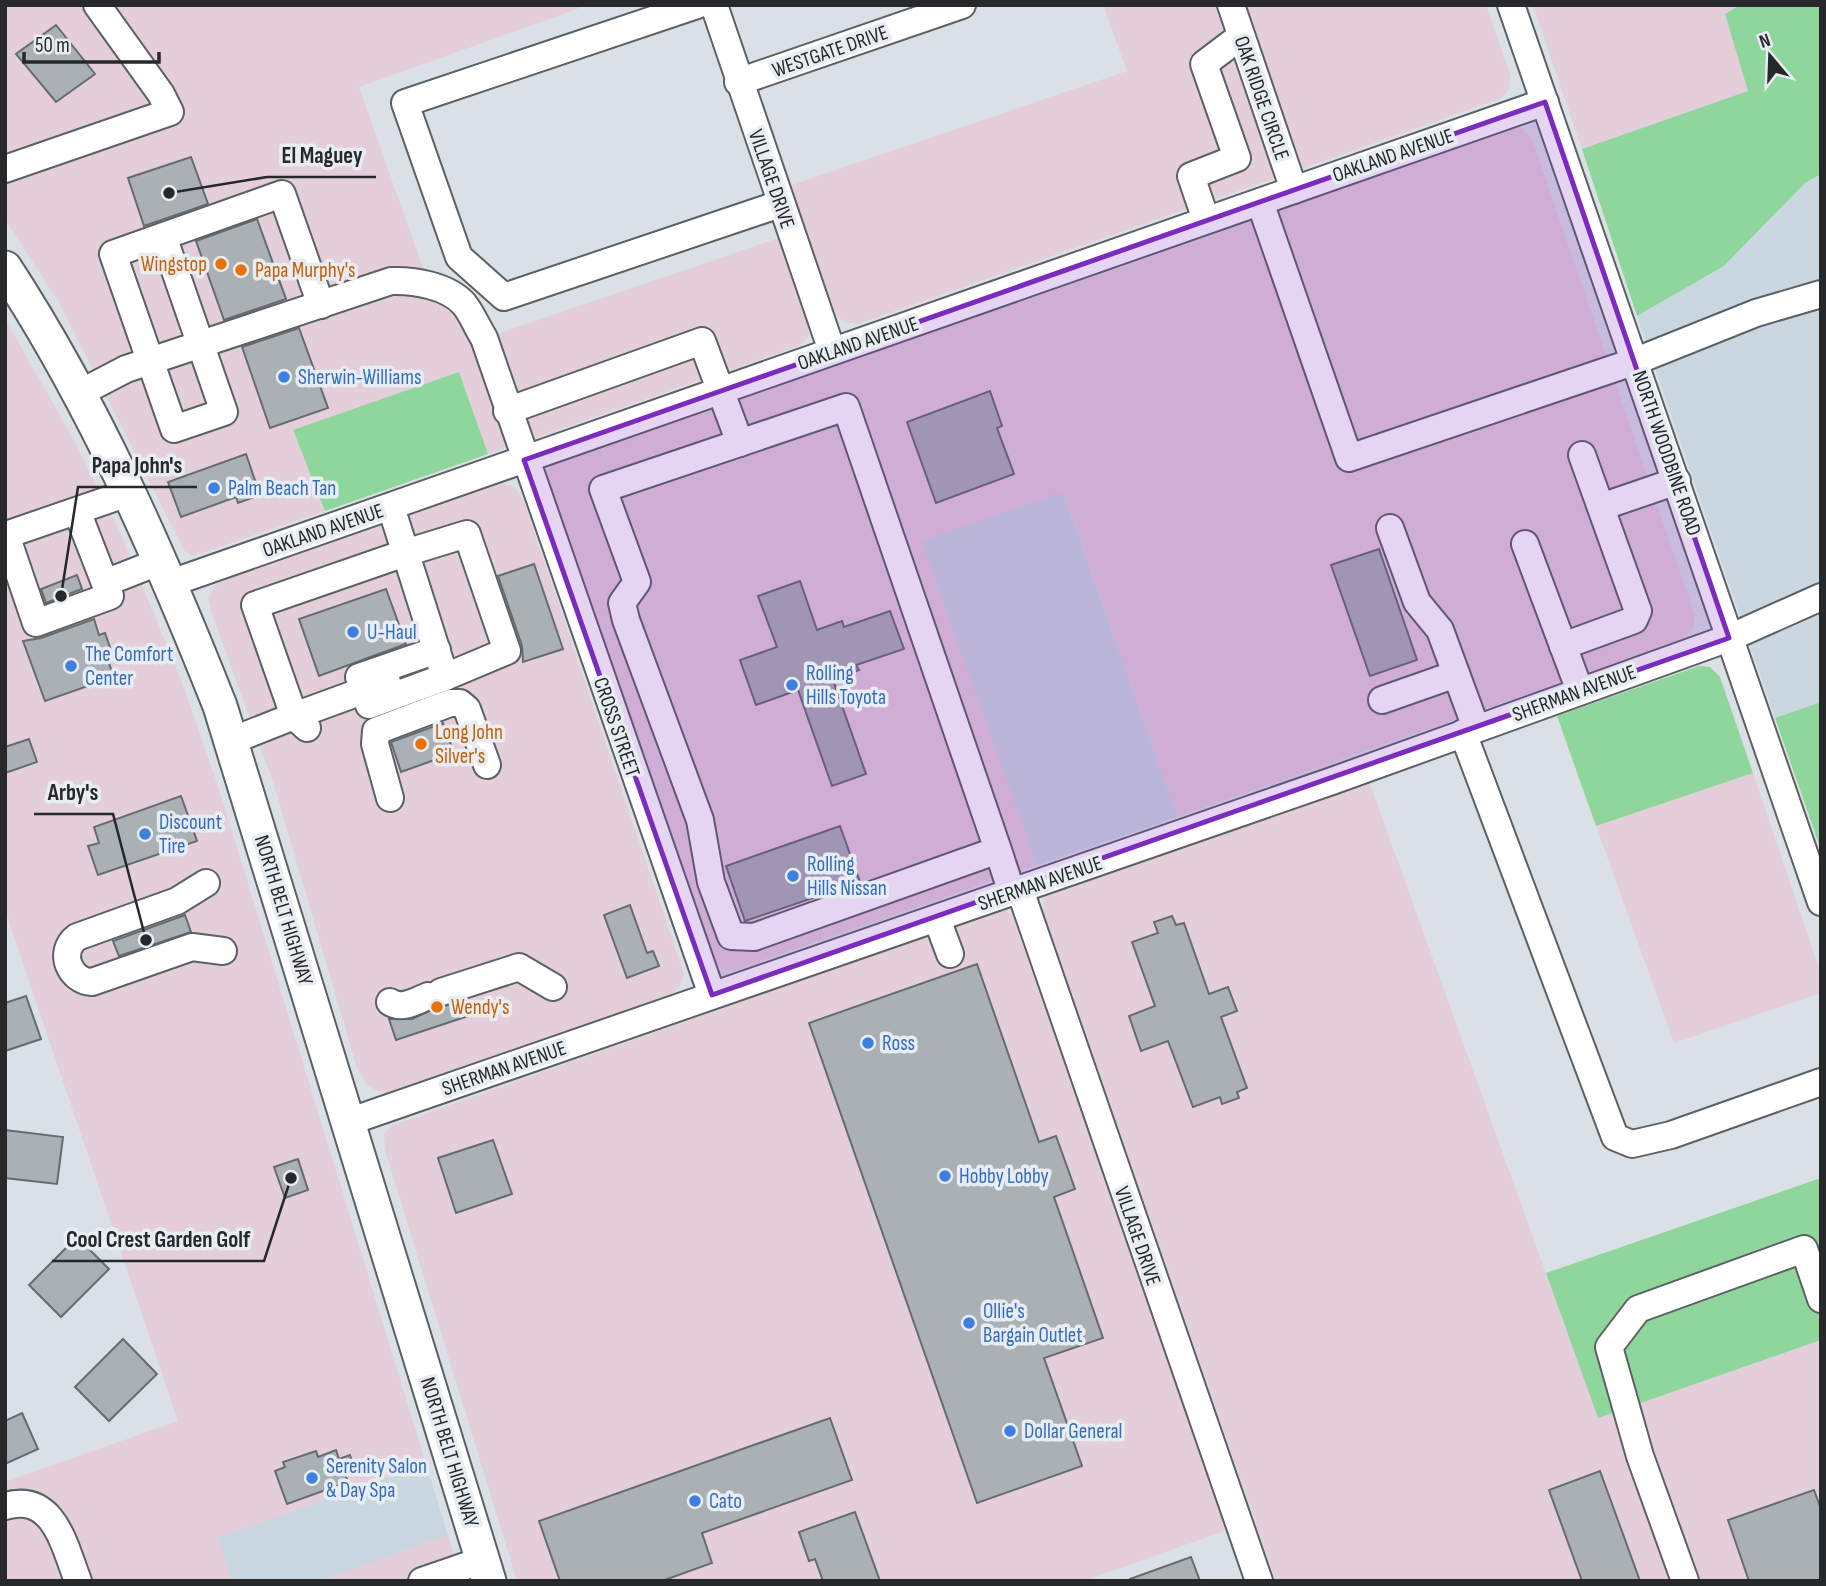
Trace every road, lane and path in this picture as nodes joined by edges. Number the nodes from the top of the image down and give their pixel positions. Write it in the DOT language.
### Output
graph roads {
  1 [pos="97,5"];
  2 [pos="697,5"];
  3 [pos="714,5"];
  4 [pos="962,5"];
  5 [pos="1231,5"];
  6 [pos="1511,5"];
  7 [pos="1241,36"];
  8 [pos="738,82"];
  9 [pos="1545,102"];
  10 [pos="5,170"];
  11 [pos="1294,190"];
  12 [pos="1261,202"];
  13 [pos="780,204"];
  14 [pos="1206,220"];
  15 [pos="163,236"];
  16 [pos="5,268"];
  17 [pos="1821,294"];
  18 [pos="321,305"];
  19 [pos="200,344"];
  20 [pos="832,351"];
  21 [pos="1636,360"];
  22 [pos="150,361"];
  23 [pos="720,391"];
  24 [pos="78,394"];
  25 [pos="507,411"];
  26 [pos="740,443"];
  27 [pos="1582,455"];
  28 [pos="524,460"];
  29 [pos="1677,481"];
  30 [pos="128,493"];
  31 [pos="391,507"];
  32 [pos="1601,507"];
  33 [pos="76,511"];
  34 [pos="1390,528"];
  35 [pos="6,536"];
  36 [pos="1525,544"];
  37 [pos="405,553"];
  38 [pos="166,572"];
  39 [pos="107,590"];
  40 [pos="1821,597"];
  41 [pos="622,603"];
  42 [pos="579,618"];
  43 [pos="1729,638"];
  44 [pos="1563,646"];
  45 [pos="441,663"];
  46 [pos="414,672"];
  47 [pos="1457,674"];
  48 [pos="387,682"];
  49 [pos="1580,691"];
  50 [pos="1382,700"];
  51 [pos="292,709"];
  52 [pos="1470,731"];
  53 [pos="231,741"];
  54 [pos="487,765"];
  55 [pos="390,798"];
  56 [pos="998,850"];
  57 [pos="206,883"];
  58 [pos="1016,891"];
  59 [pos="1821,902"];
  60 [pos="937,919"];
  61 [pos="222,951"];
  62 [pos="950,954"];
  63 [pos="554,987"];
  64 [pos="712,995"];
  65 [pos="390,1002"];
  66 [pos="1821,1082"];
  67 [pos="348,1122"];
  68 [pos="1821,1299"];
  69 [pos="5,1506"];
  70 [pos="486,1571"];
  71 [pos="432,1579"];
  72 [pos="78,1581"];
  73 [pos="1259,1581"];
  74 [pos="1685,1581"];
  1 -- 10 [label="street"];
  2 -- 13 [label="street"];
  3 -- 8 [label="street, VILLAGE DRIVE"];
  4 -- 8 [label="street, WESTGATE DRIVE"];
  5 -- 7 [label="street, OAK RIDGE CIRCLE"];
  6 -- 9 [label="street, NORTH WOODBINE ROAD"];
  7 -- 11 [label="street, OAK RIDGE CIRCLE"];
  7 -- 14 [label="street"];
  8 -- 13 [label="street, VILLAGE DRIVE"];
  9 -- 11 [label="street, OAKLAND AVENUE"];
  9 -- 21 [label="street, NORTH WOODBINE ROAD"];
  11 -- 12 [label="street, OAKLAND AVENUE"];
  12 -- 14 [label="street, OAKLAND AVENUE"];
  12 -- 21 [label="street"];
  13 -- 20 [label="street, VILLAGE DRIVE"];
  14 -- 20 [label="street, OAKLAND AVENUE"];
  15 -- 18 [label="street"];
  15 -- 19 [label="street"];
  15 -- 22 [label="street"];
  16 -- 24 [label="main road, NORTH BELT HIGHWAY"];
  17 -- 21 [label="street"];
  18 -- 19 [label="street, CROSS STREET"];
  18 -- 25 [label="street, CROSS STREET"];
  19 -- 22 [label="street, CROSS STREET"];
  19 -- 22 [label="street"];
  20 -- 23 [label="street, OAKLAND AVENUE"];
  21 -- 29 [label="street, NORTH WOODBINE ROAD"];
  22 -- 24 [label="street, CROSS STREET"];
  23 -- 25 [label="street"];
  23 -- 26 [label="street"];
  23 -- 28 [label="street, OAKLAND AVENUE"];
  24 -- 30 [label="main road, NORTH BELT HIGHWAY"];
  25 -- 28 [label="street, CROSS STREET"];
  26 -- 41 [label="street"];
  26 -- 56 [label="street, VILLAGE DRIVE"];
  27 -- 32 [label="street"];
  28 -- 31 [label="street, OAKLAND AVENUE"];
  28 -- 42 [label="street, CROSS STREET"];
  29 -- 32 [label="street"];
  29 -- 43 [label="street, NORTH WOODBINE ROAD"];
  30 -- 33 [label="street"];
  30 -- 38 [label="main road, NORTH BELT HIGHWAY"];
  31 -- 37 [label="street"];
  31 -- 38 [label="street, OAKLAND AVENUE"];
  32 -- 44 [label="street"];
  33 -- 35 [label="street"];
  33 -- 39 [label="street"];
  34 -- 47 [label="street"];
  35 -- 39 [label="street, OAKLAND AVENUE"];
  36 -- 44 [label="street"];
  37 -- 45 [label="street"];
  37 -- 45 [label="street"];
  37 -- 51 [label="street"];
  38 -- 39 [label="street, OAKLAND AVENUE"];
  38 -- 53 [label="main road, NORTH BELT HIGHWAY"];
  40 -- 43 [label="street, SHERMAN AVENUE"];
  41 -- 42 [label="street"];
  41 -- 56 [label="street"];
  42 -- 64 [label="street, CROSS STREET"];
  43 -- 49 [label="street, SHERMAN AVENUE"];
  43 -- 59 [label="street, NORTH WOODBINE ROAD"];
  44 -- 49 [label="street"];
  45 -- 46 [label="street"];
  45 -- 51 [label="street"];
  47 -- 50 [label="street"];
  47 -- 52 [label="street"];
  48 -- 51 [label="street"];
  49 -- 52 [label="street, SHERMAN AVENUE"];
  51 -- 53 [label="street"];
  52 -- 58 [label="street, SHERMAN AVENUE"];
  52 -- 66 [label="street"];
  53 -- 67 [label="main road, NORTH BELT HIGHWAY"];
  54 -- 55 [label="street"];
  56 -- 58 [label="street, VILLAGE DRIVE"];
  57 -- 61 [label="street"];
  58 -- 60 [label="street, SHERMAN AVENUE"];
  58 -- 73 [label="street, VILLAGE DRIVE"];
  60 -- 62 [label="street"];
  60 -- 64 [label="street, SHERMAN AVENUE"];
  63 -- 65 [label="street"];
  64 -- 67 [label="street, SHERMAN AVENUE"];
  67 -- 70 [label="main road, NORTH BELT HIGHWAY"];
  68 -- 74 [label="street"];
  69 -- 72 [label="street"];
  70 -- 71 [label="street"];
}
